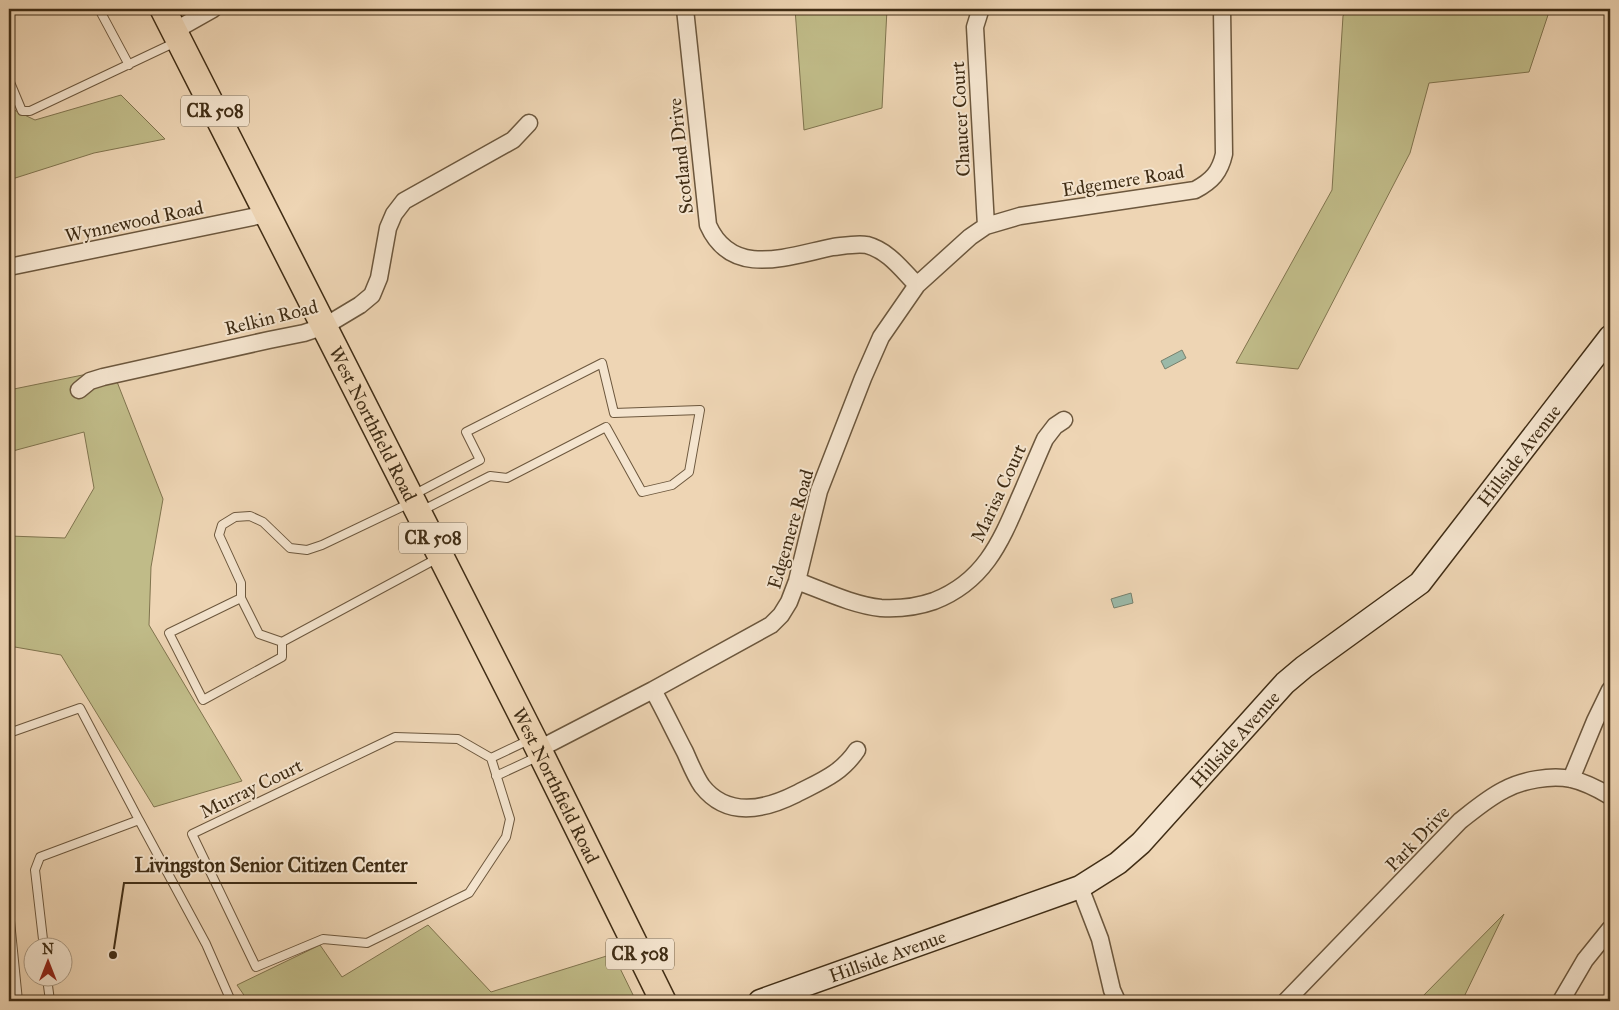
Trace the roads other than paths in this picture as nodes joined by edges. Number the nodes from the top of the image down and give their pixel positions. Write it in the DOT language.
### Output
graph roads {
  1 [pos="100,9"];
  2 [pos="163,9"];
  3 [pos="213,9"];
  4 [pos="685,9"];
  5 [pos="1222,9"];
  6 [pos="980,11"];
  7 [pos="177,36"];
  8 [pos="128,65"];
  9 [pos="9,80"];
  10 [pos="529,123"];
  11 [pos="267,214"];
  12 [pos="986,226"];
  13 [pos="9,267"];
  14 [pos="918,285"];
  15 [pos="325,326"];
  16 [pos="1610,337"];
  17 [pos="79,390"];
  18 [pos="1064,420"];
  19 [pos="415,503"];
  20 [pos="442,556"];
  21 [pos="797,581"];
  22 [pos="241,598"];
  23 [pos="282,642"];
  24 [pos="654,690"];
  25 [pos="1610,690"];
  26 [pos="9,733"];
  27 [pos="538,747"];
  28 [pos="857,750"];
  29 [pos="491,758"];
  30 [pos="496,776"];
  31 [pos="1571,779"];
  32 [pos="1610,796"];
  33 [pos="139,820"];
  34 [pos="1080,887"];
  35 [pos="9,911"];
  36 [pos="1610,929"];
  37 [pos="43,938"];
  38 [pos="49,988"];
  39 [pos="18,1001"];
  40 [pos="50,1001"];
  41 [pos="231,1001"];
  42 [pos="663,1001"];
  43 [pos="760,1001"];
  44 [pos="1117,1001"];
  45 [pos="1286,1001"];
  46 [pos="1561,1001"];
  1 -- 8 [label="lane"];
  2 -- 7 [label="main road, West Northfield Road / CR 508"];
  3 -- 7 [label="street"];
  4 -- 14 [label="street, Scotland Drive"];
  5 -- 12 [label="street, Edgemere Road"];
  6 -- 12 [label="street, Chaucer Court"];
  7 -- 8 [label="lane"];
  7 -- 11 [label="main road, West Northfield Road / CR 508"];
  8 -- 9 [label="lane"];
  10 -- 15 [label="street, Relkin Road"];
  11 -- 13 [label="street, Wynnewood Road"];
  11 -- 15 [label="main road, West Northfield Road / CR 508"];
  12 -- 14 [label="street, Edgemere Road"];
  14 -- 21 [label="street, Edgemere Road"];
  15 -- 17 [label="street, Relkin Road"];
  15 -- 19 [label="main road, West Northfield Road / CR 508"];
  16 -- 34 [label="street, Hillside Avenue"];
  18 -- 21 [label="street, Marisa Court"];
  19 -- 19 [label="lane"];
  19 -- 20 [label="main road, West Northfield Road / CR 508"];
  19 -- 22 [label="lane"];
  20 -- 23 [label="lane"];
  20 -- 27 [label="main road, West Northfield Road / CR 508"];
  21 -- 24 [label="street, Edgemere Road"];
  22 -- 23 [label="lane"];
  22 -- 23 [label="lane"];
  24 -- 27 [label="street, Edgemere Road"];
  24 -- 28 [label="street"];
  25 -- 31 [label="street"];
  26 -- 33 [label="lane"];
  27 -- 29 [label="lane"];
  27 -- 30 [label="lane"];
  27 -- 42 [label="main road, West Northfield Road / CR 508"];
  29 -- 30 [label="lane"];
  29 -- 30 [label="lane, Murray Court"];
  31 -- 32 [label="street, Park Drive"];
  31 -- 45 [label="street, Park Drive"];
  33 -- 37 [label="lane"];
  33 -- 41 [label="lane"];
  34 -- 43 [label="street, Hillside Avenue"];
  34 -- 44 [label="street"];
  35 -- 39 [label="lane"];
  36 -- 46 [label="street"];
  38 -- 40 [label="lane"];
}
